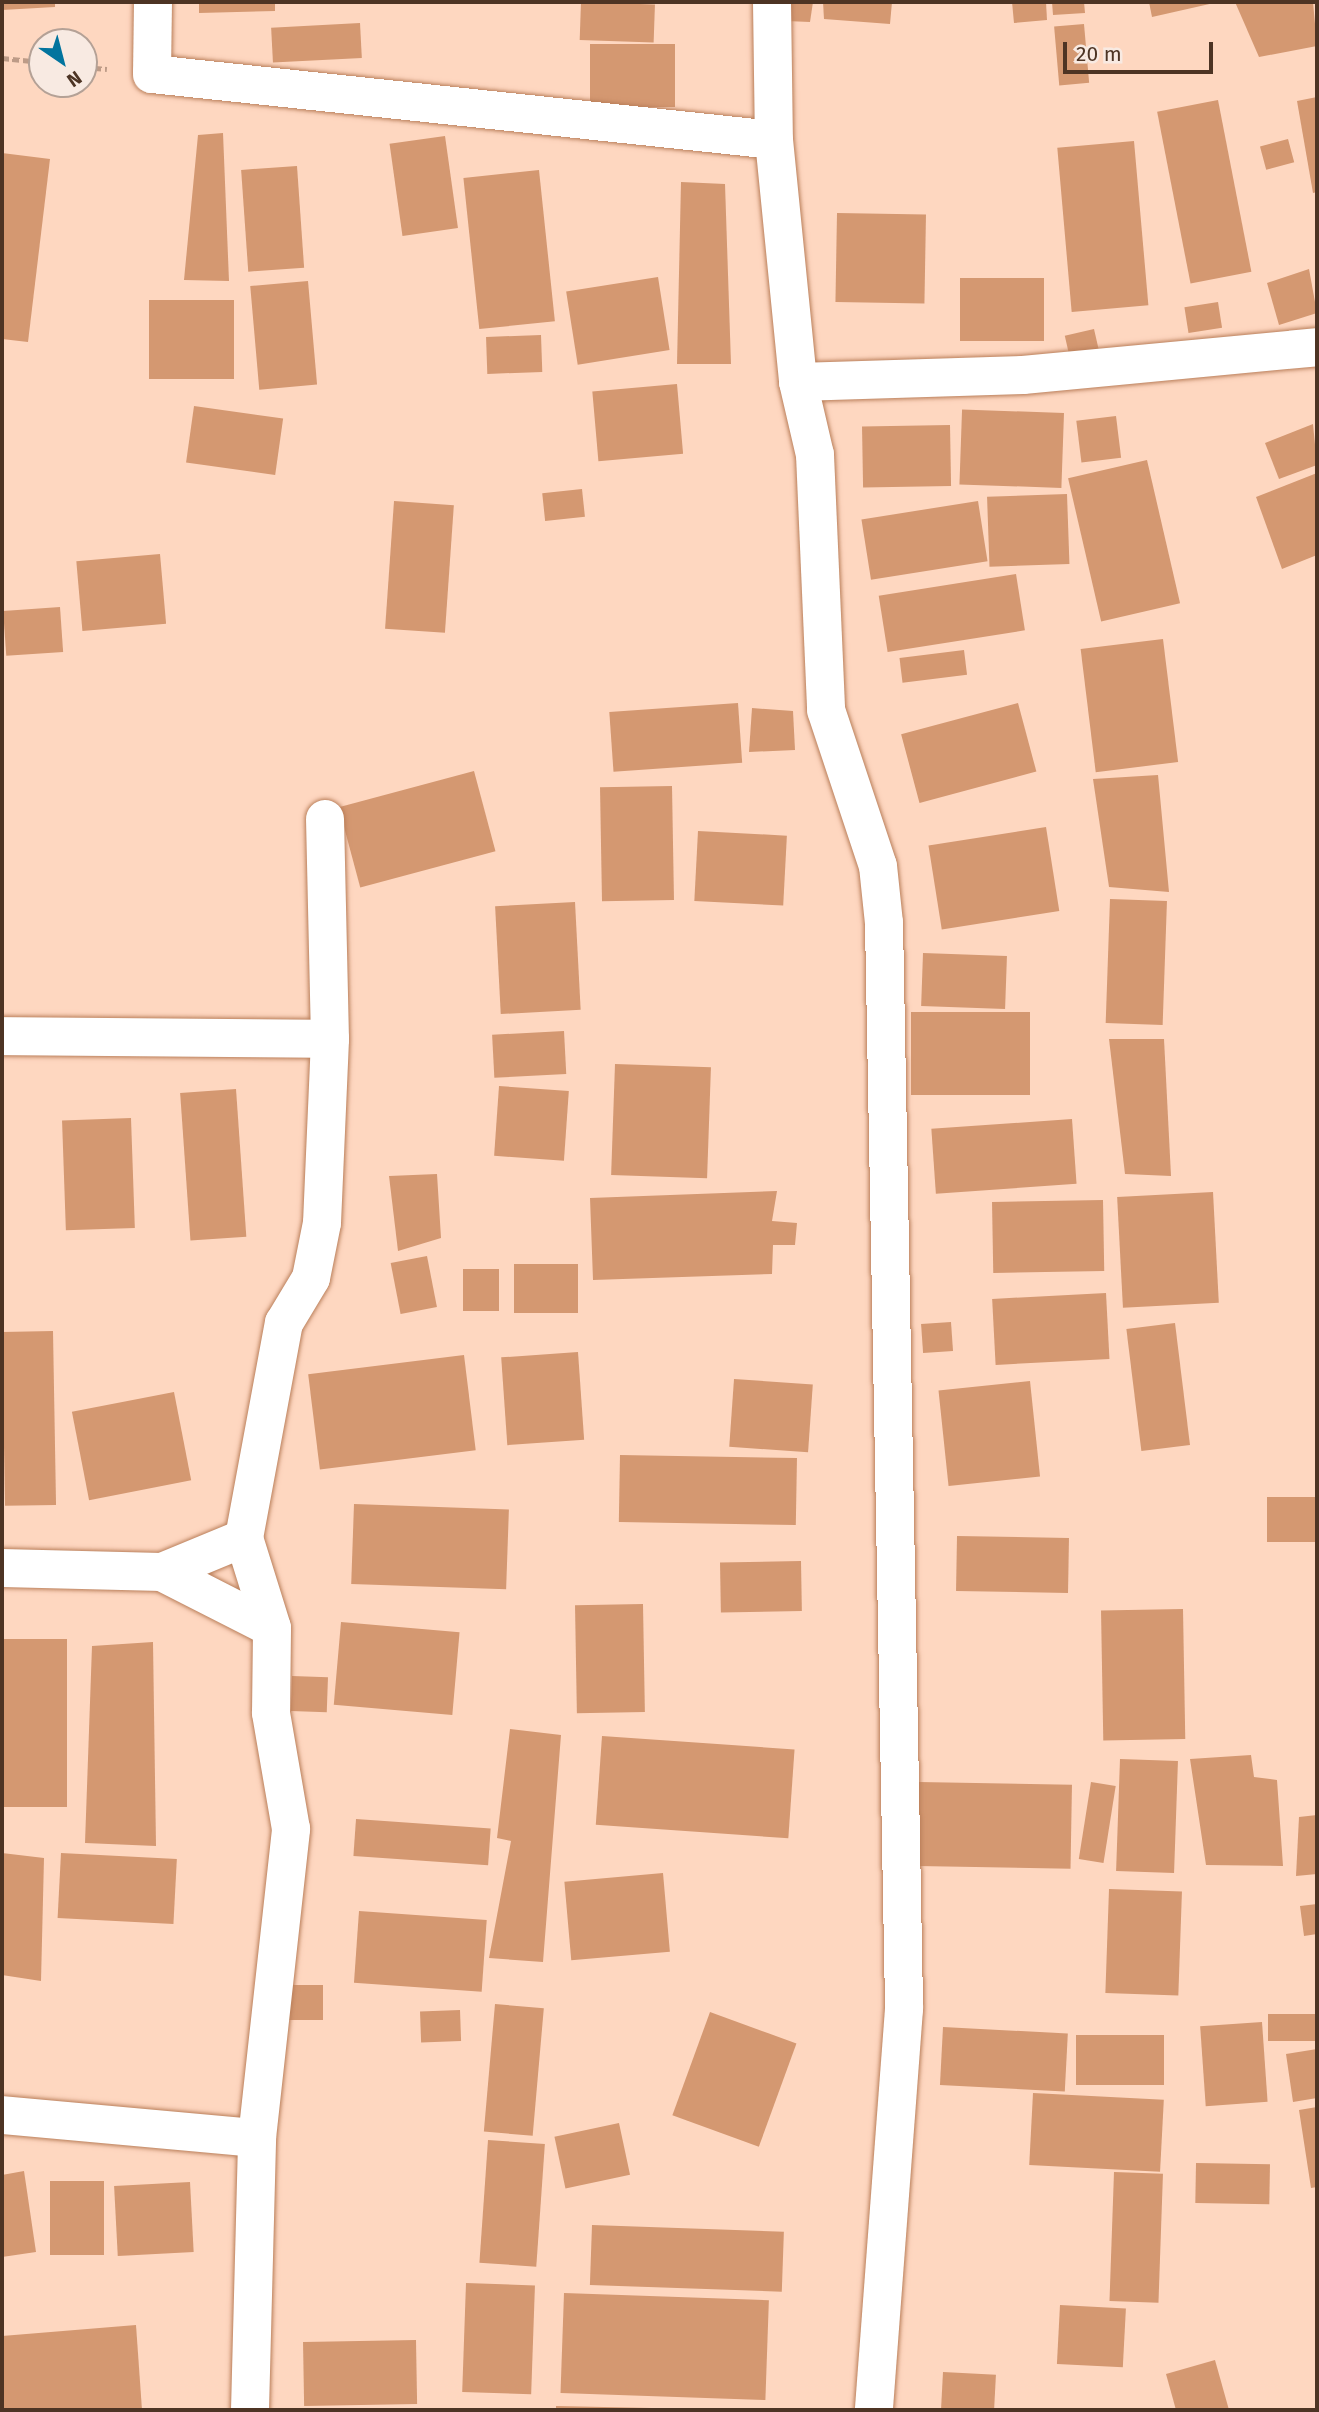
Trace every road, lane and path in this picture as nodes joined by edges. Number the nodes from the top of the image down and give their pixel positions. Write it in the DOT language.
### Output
graph roads {
  1 [pos="153,2"];
  2 [pos="772,2"];
  3 [pos="2,58"];
  4 [pos="28,61"];
  5 [pos="774,140"];
  6 [pos="1317,347"];
  7 [pos="798,383"];
  8 [pos="325,819"];
  9 [pos="2,1036"];
  10 [pos="330,1039"];
  11 [pos="244,1538"];
  12 [pos="2,1568"];
  13 [pos="162,1572"];
  14 [pos="272,1628"];
  15 [pos="2,2115"];
  16 [pos="257,2138"];
  17 [pos="250,2410"];
  18 [pos="874,2410"];
  1 -- 5 [label="street"];
  2 -- 5 [label="street"];
  3 -- 4 [label="path"];
  5 -- 7 [label="street"];
  6 -- 7 [label="street"];
  7 -- 18 [label="street"];
  8 -- 10 [label="street"];
  9 -- 10 [label="street"];
  10 -- 11 [label="street"];
  11 -- 13 [label="street"];
  11 -- 14 [label="street"];
  12 -- 13 [label="street"];
  13 -- 14 [label="street"];
  14 -- 16 [label="street"];
  15 -- 16 [label="street"];
  16 -- 17 [label="street"];
}
